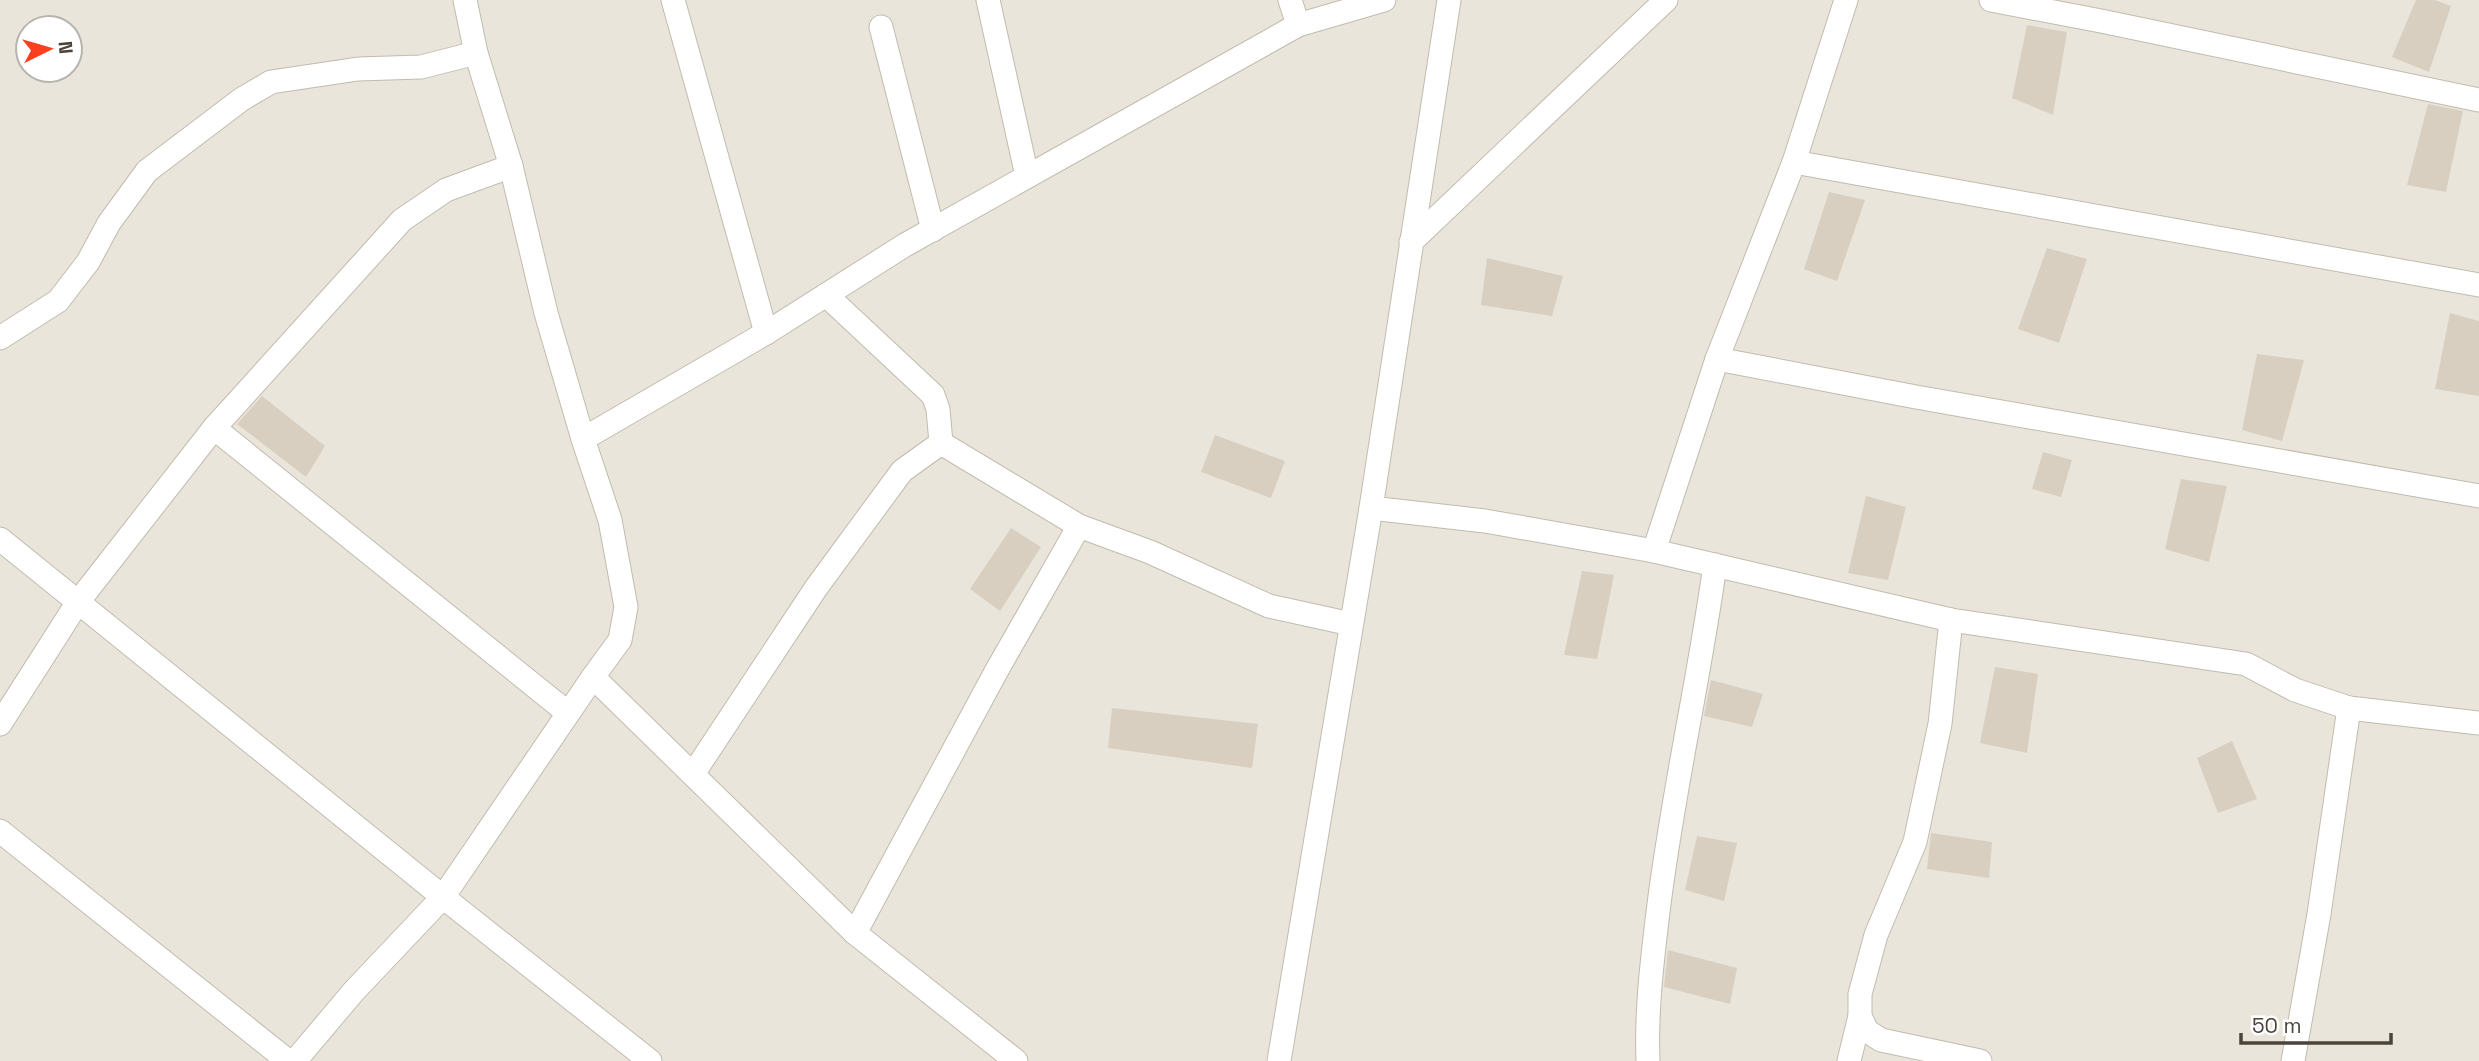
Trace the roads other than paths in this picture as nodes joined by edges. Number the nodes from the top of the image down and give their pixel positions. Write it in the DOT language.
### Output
graph roads {
  1 [pos="673,0"];
  2 [pos="988,0"];
  3 [pos="1290,0"];
  4 [pos="1384,0"];
  5 [pos="1449,0"];
  6 [pos="1666,0"];
  7 [pos="1846,0"];
  8 [pos="1991,0"];
  9 [pos="469,2"];
  10 [pos="1298,25"];
  11 [pos="881,27"];
  12 [pos="476,52"];
  13 [pos="2479,100"];
  14 [pos="1794,162"];
  15 [pos="511,166"];
  16 [pos="1027,176"];
  17 [pos="933,230"];
  18 [pos="1410,242"];
  19 [pos="2479,285"];
  20 [pos="826,295"];
  21 [pos="766,333"];
  22 [pos="0,338"];
  23 [pos="1717,359"];
  24 [pos="214,428"];
  25 [pos="583,439"];
  26 [pos="941,443"];
  27 [pos="2479,496"];
  28 [pos="1371,508"];
  29 [pos="1079,526"];
  30 [pos="0,539"];
  31 [pos="1654,551"];
  32 [pos="1715,565"];
  33 [pos="78,602"];
  34 [pos="1951,620"];
  35 [pos="1352,624"];
  36 [pos="593,677"];
  37 [pos="2349,708"];
  38 [pos="568,713"];
  39 [pos="2479,723"];
  40 [pos="0,724"];
  41 [pos="693,774"];
  42 [pos="0,831"];
  43 [pos="23,849"];
  44 [pos="0,855"];
  45 [pos="443,897"];
  46 [pos="855,933"];
  47 [pos="1860,1016"];
  48 [pos="288,1061"];
  49 [pos="295,1061"];
  50 [pos="650,1061"];
  51 [pos="1016,1061"];
  52 [pos="1279,1061"];
  53 [pos="1648,1061"];
  54 [pos="1849,1061"];
  55 [pos="1980,1061"];
  56 [pos="2293,1061"];
  1 -- 21 [label="street"];
  2 -- 16 [label="street"];
  3 -- 10 [label="street"];
  4 -- 10 [label="street"];
  5 -- 18 [label="street"];
  6 -- 18 [label="street"];
  7 -- 14 [label="street"];
  8 -- 13 [label="street"];
  9 -- 12 [label="street"];
  10 -- 16 [label="street"];
  11 -- 17 [label="street"];
  12 -- 15 [label="street"];
  12 -- 22 [label="street"];
  14 -- 19 [label="street"];
  14 -- 23 [label="street"];
  15 -- 24 [label="street"];
  15 -- 25 [label="street"];
  16 -- 17 [label="street"];
  17 -- 20 [label="street"];
  18 -- 28 [label="street"];
  20 -- 21 [label="street"];
  20 -- 26 [label="street"];
  21 -- 25 [label="street"];
  23 -- 27 [label="street"];
  23 -- 31 [label="street"];
  24 -- 33 [label="street"];
  24 -- 38 [label="street"];
  25 -- 36 [label="street"];
  26 -- 29 [label="street"];
  26 -- 41 [label="street"];
  28 -- 31 [label="street"];
  28 -- 35 [label="street"];
  29 -- 35 [label="street"];
  29 -- 46 [label="street"];
  30 -- 33 [label="street"];
  31 -- 32 [label="street"];
  32 -- 34 [label="street"];
  32 -- 53 [label="street"];
  33 -- 40 [label="street"];
  33 -- 45 [label="street"];
  34 -- 37 [label="street"];
  34 -- 47 [label="street"];
  35 -- 52 [label="street"];
  36 -- 38 [label="street"];
  36 -- 41 [label="street"];
  37 -- 39 [label="street"];
  37 -- 56 [label="street"];
  38 -- 45 [label="street"];
  41 -- 46 [label="street"];
  42 -- 43 [label="street"];
  43 -- 44 [label="street"];
  43 -- 48 [label="street"];
  45 -- 49 [label="street"];
  45 -- 50 [label="street"];
  46 -- 51 [label="street"];
  47 -- 54 [label="street"];
  47 -- 55 [label="street"];
}
